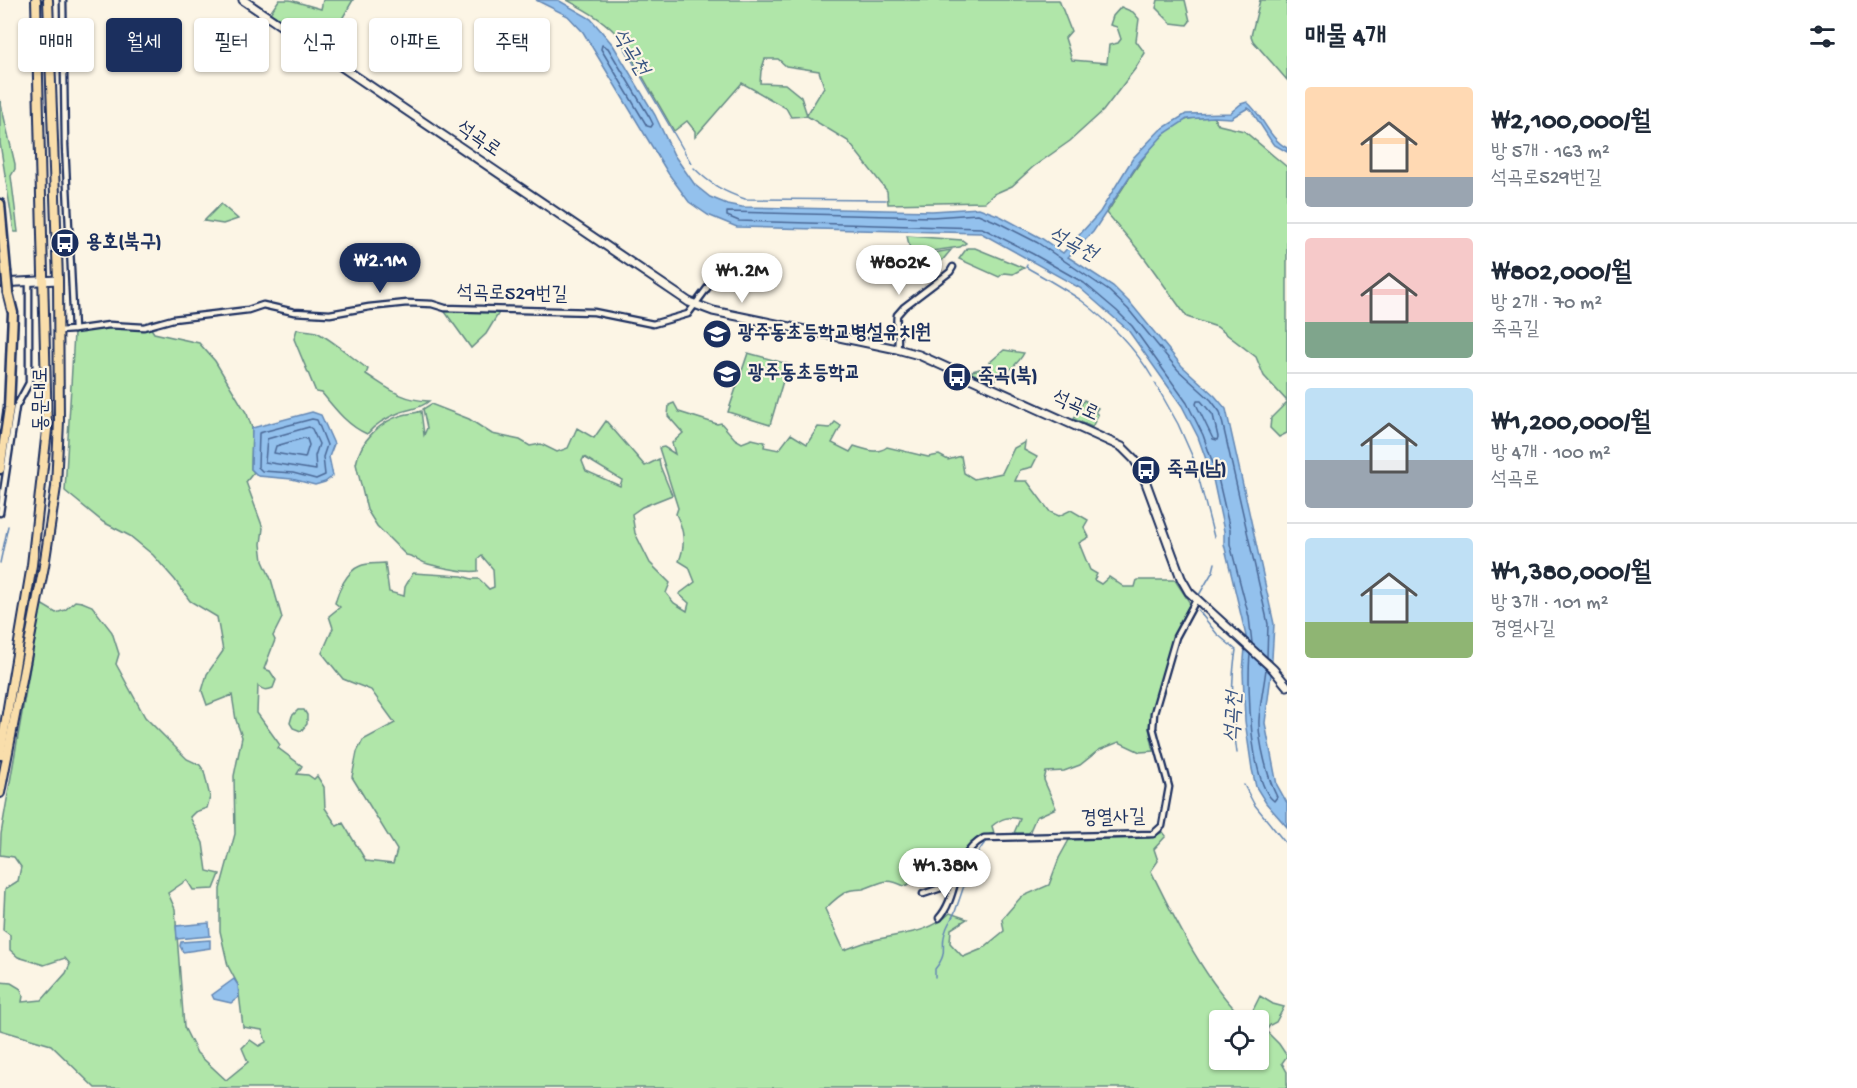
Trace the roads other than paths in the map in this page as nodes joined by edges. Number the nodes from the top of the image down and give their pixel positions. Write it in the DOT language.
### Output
graph roads {
  1 [pos="36,0"];
  2 [pos="48,0"];
  3 [pos="63,0"];
  4 [pos="243,0"];
  5 [pos="0,204"];
  6 [pos="711,266"];
  7 [pos="953,267"];
  8 [pos="42,280"];
  9 [pos="58,280"];
  10 [pos="29,281"];
  11 [pos="0,283"];
  12 [pos="695,305"];
  13 [pos="74,330"];
  14 [pos="58,331"];
  15 [pos="897,349"];
  16 [pos="0,469"];
  17 [pos="0,513"];
  18 [pos="1196,600"];
  19 [pos="1287,686"];
  20 [pos="0,755"];
  21 [pos="0,793"];
  22 [pos="955,879"];
  23 [pos="923,894"];
  24 [pos="939,918"];
  1 -- 8 [label="main road, 동문대로"];
  2 -- 9 [label="main road, 동문대로"];
  3 -- 13 [label="street"];
  4 -- 12 [label="street, 석곡로"];
  5 -- 16 [label="highway, bridge"];
  6 -- 12 [label="street"];
  7 -- 15 [label="street"];
  8 -- 9 [label="street"];
  8 -- 10 [label="street"];
  8 -- 20 [label="main road, 동문대로"];
  9 -- 14 [label="main road, 동문대로"];
  10 -- 11 [label="street"];
  10 -- 17 [label="street"];
  12 -- 13 [label="street, 석곡로529번길"];
  12 -- 15 [label="street, 석곡로"];
  13 -- 14 [label="street, 석곡로529번길"];
  14 -- 21 [label="main road, 동문대로"];
  15 -- 18 [label="street, 석곡로"];
  18 -- 19 [label="street, 석곡로"];
  18 -- 22 [label="street, 경열사길"];
  22 -- 23 [label="street"];
  22 -- 24 [label="street, 경열사길"];
}
